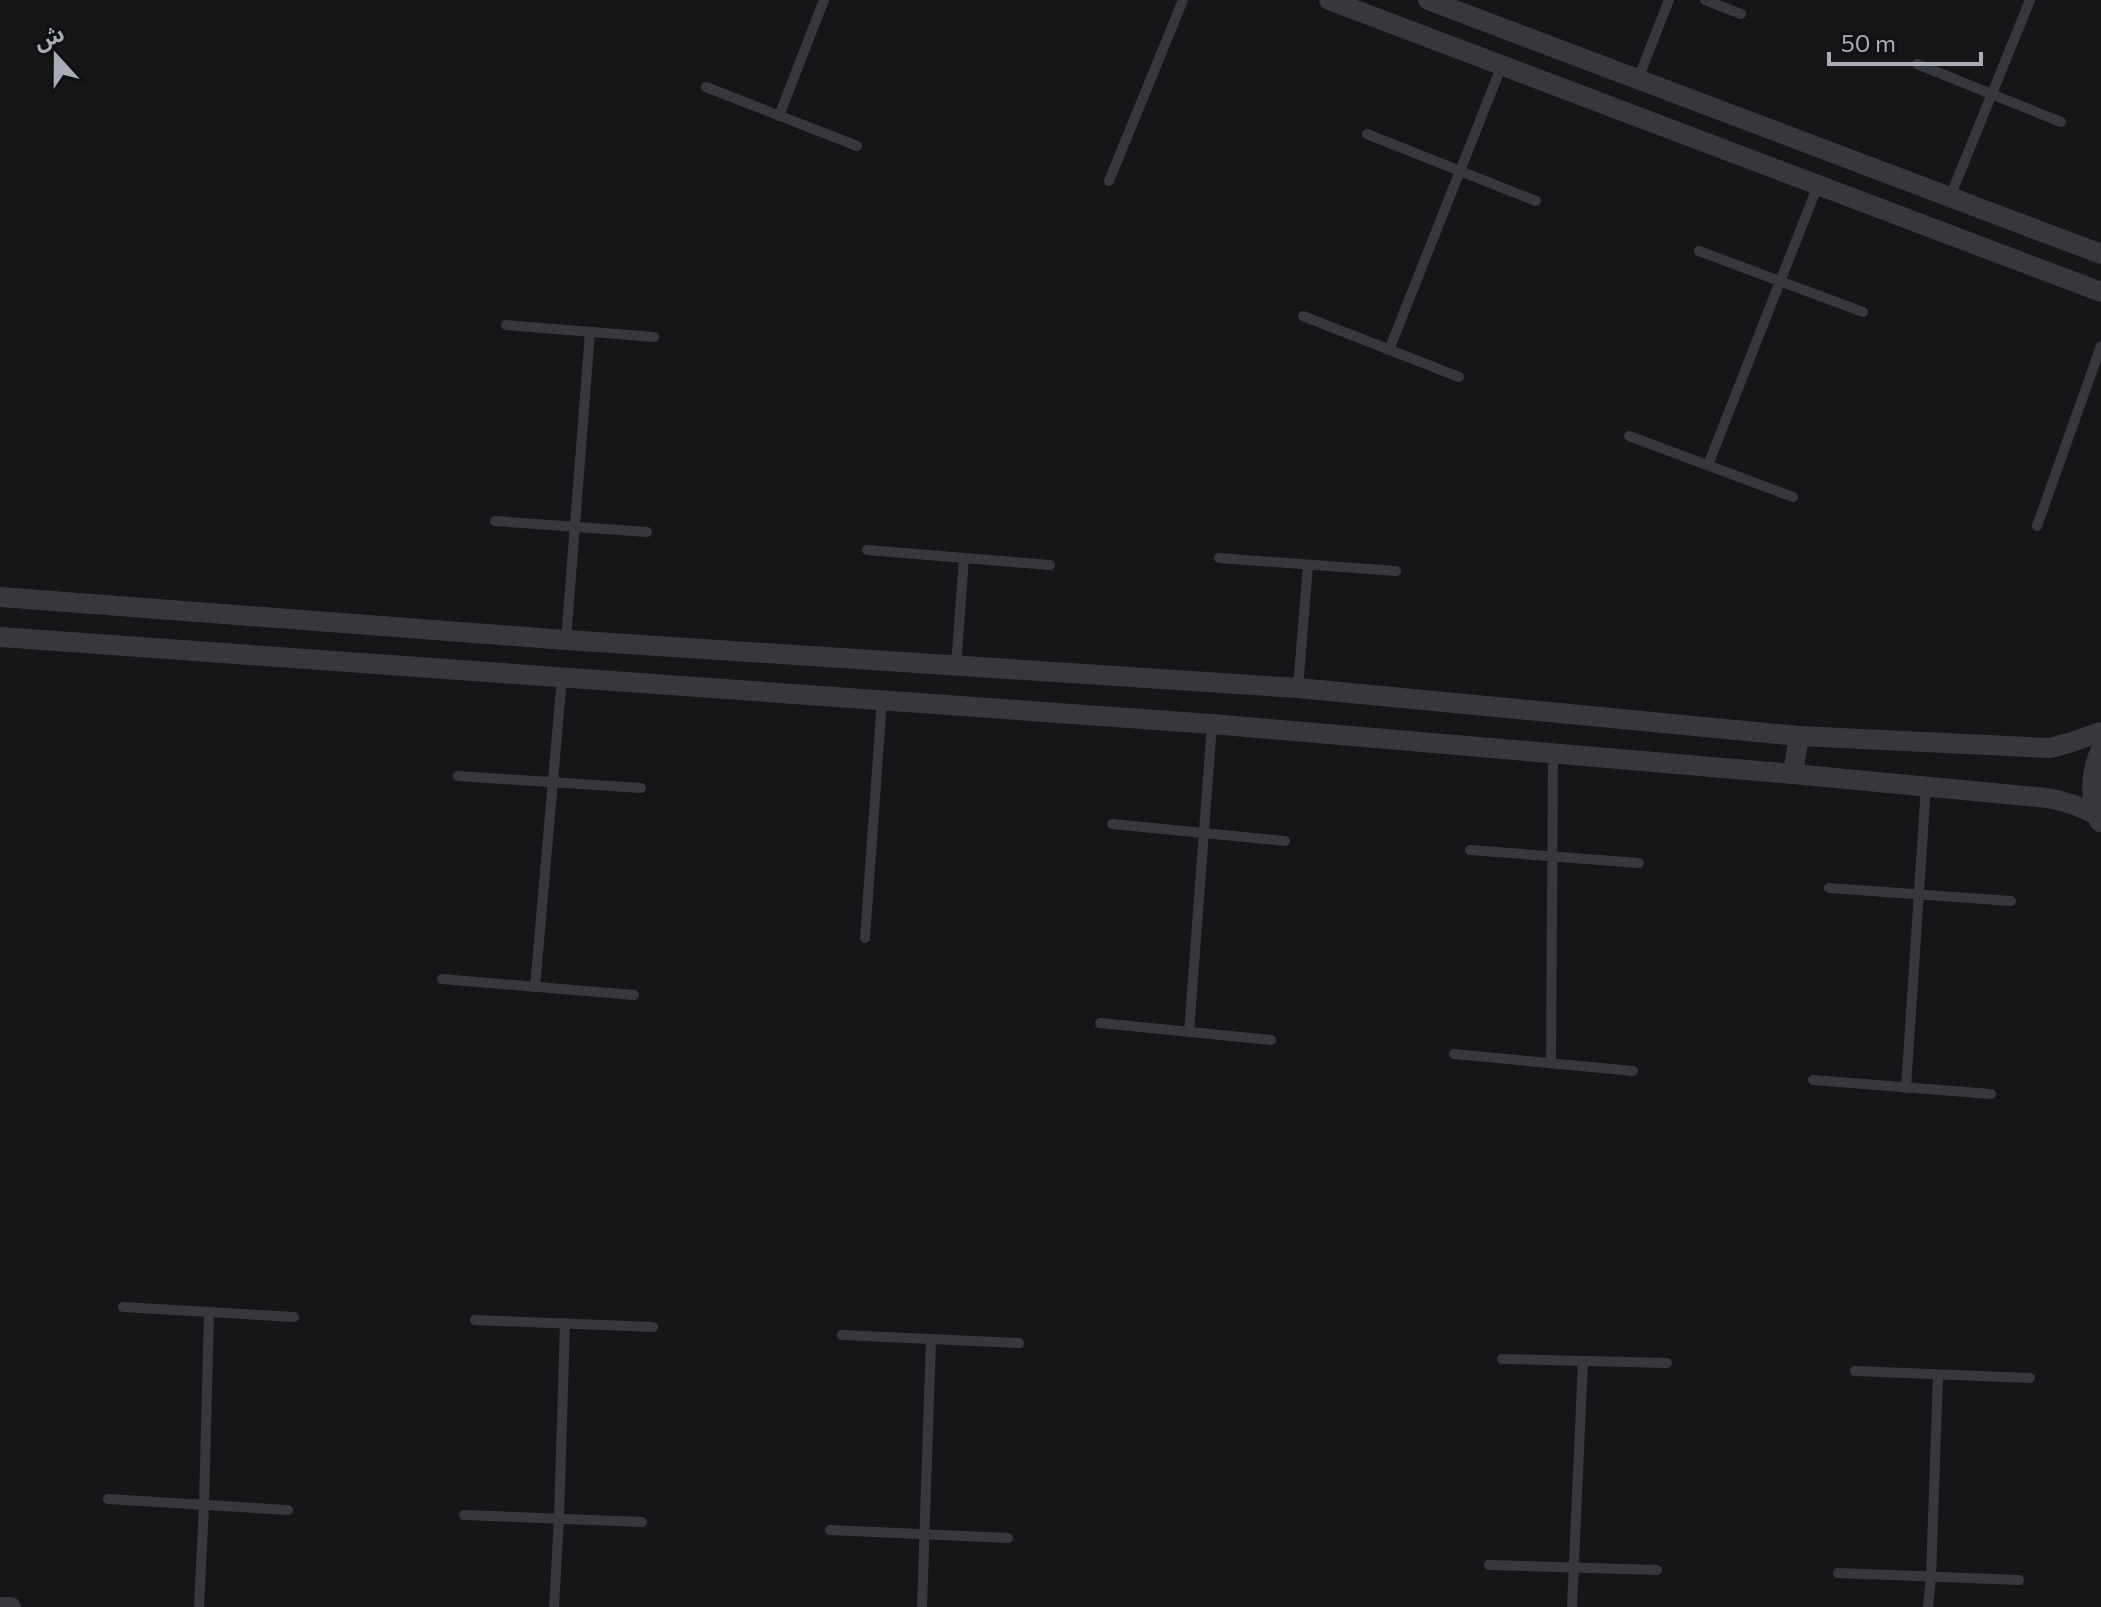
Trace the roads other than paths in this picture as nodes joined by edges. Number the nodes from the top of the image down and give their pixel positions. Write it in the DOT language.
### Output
graph roads {
  1 [pos="824,0"];
  2 [pos="1183,0"];
  3 [pos="1329,0"];
  4 [pos="1428,0"];
  5 [pos="1669,0"];
  6 [pos="1705,0"];
  7 [pos="2030,0"];
  8 [pos="1741,14"];
  9 [pos="1917,64"];
  10 [pos="1502,65"];
  11 [pos="1638,79"];
  12 [pos="706,87"];
  13 [pos="1992,94"];
  14 [pos="779,116"];
  15 [pos="2061,122"];
  16 [pos="1367,134"];
  17 [pos="857,146"];
  18 [pos="1460,171"];
  19 [pos="1109,181"];
  20 [pos="1818,185"];
  21 [pos="1950,197"];
  22 [pos="1536,201"];
  23 [pos="2061,239"];
  24 [pos="1699,251"];
  25 [pos="2101,254"];
  26 [pos="2048,272"];
  27 [pos="1780,281"];
  28 [pos="2101,292"];
  29 [pos="1863,312"];
  30 [pos="1303,316"];
  31 [pos="506,325"];
  32 [pos="590,332"];
  33 [pos="654,337"];
  34 [pos="2101,346"];
  35 [pos="1389,350"];
  36 [pos="1459,377"];
  37 [pos="1629,436"];
  38 [pos="1708,465"];
  39 [pos="1793,497"];
  40 [pos="495,521"];
  41 [pos="2037,526"];
  42 [pos="575,527"];
  43 [pos="647,532"];
  44 [pos="867,550"];
  45 [pos="964,558"];
  46 [pos="1219,558"];
  47 [pos="1050,565"];
  48 [pos="1308,565"];
  49 [pos="1396,571"];
  50 [pos="0,597"];
  51 [pos="0,637"];
  52 [pos="566,640"];
  53 [pos="956,666"];
  54 [pos="562,677"];
  55 [pos="1298,688"];
  56 [pos="882,699"];
  57 [pos="1212,724"];
  58 [pos="2101,732"];
  59 [pos="1799,736"];
  60 [pos="2101,749"];
  61 [pos="1553,755"];
  62 [pos="1793,774"];
  63 [pos="458,776"];
  64 [pos="553,782"];
  65 [pos="1926,786"];
  66 [pos="641,788"];
  67 [pos="2099,820"];
  68 [pos="1112,824"];
  69 [pos="1204,833"];
  70 [pos="1285,841"];
  71 [pos="1470,850"];
  72 [pos="1553,856"];
  73 [pos="1639,863"];
  74 [pos="1829,888"];
  75 [pos="1918,894"];
  76 [pos="2011,901"];
  77 [pos="865,938"];
  78 [pos="442,979"];
  79 [pos="535,987"];
  80 [pos="634,995"];
  81 [pos="1100,1023"];
  82 [pos="1189,1032"];
  83 [pos="1271,1040"];
  84 [pos="1454,1054"];
  85 [pos="1551,1063"];
  86 [pos="1633,1071"];
  87 [pos="1813,1080"];
  88 [pos="1906,1088"];
  89 [pos="1991,1094"];
  90 [pos="123,1307"];
  91 [pos="209,1312"];
  92 [pos="294,1317"];
  93 [pos="475,1320"];
  94 [pos="565,1323"];
  95 [pos="653,1327"];
  96 [pos="842,1335"];
  97 [pos="931,1339"];
  98 [pos="1019,1343"];
  99 [pos="1502,1359"];
  100 [pos="1583,1361"];
  101 [pos="1667,1363"];
  102 [pos="1855,1371"];
  103 [pos="1938,1375"];
  104 [pos="2030,1378"];
  105 [pos="108,1499"];
  106 [pos="204,1505"];
  107 [pos="288,1510"];
  108 [pos="464,1515"];
  109 [pos="559,1519"];
  110 [pos="642,1522"];
  111 [pos="830,1530"];
  112 [pos="925,1534"];
  113 [pos="1008,1538"];
  114 [pos="1489,1565"];
  115 [pos="1574,1568"];
  116 [pos="1657,1570"];
  117 [pos="1838,1573"];
  118 [pos="1931,1577"];
  119 [pos="2019,1580"];
  120 [pos="0,1607"];
  121 [pos="11,1607"];
  122 [pos="199,1607"];
  123 [pos="554,1607"];
  124 [pos="922,1607"];
  125 [pos="1572,1607"];
  126 [pos="1928,1607"];
  1 -- 14 [label="lane"];
  2 -- 19 [label="lane"];
  3 -- 10 [label="street"];
  4 -- 11 [label="street"];
  5 -- 11 [label="lane"];
  6 -- 8 [label="lane"];
  7 -- 13 [label="lane"];
  9 -- 13 [label="lane"];
  10 -- 18 [label="lane"];
  10 -- 20 [label="street"];
  11 -- 21 [label="street"];
  12 -- 14 [label="lane"];
  13 -- 15 [label="lane"];
  13 -- 21 [label="lane"];
  14 -- 17 [label="lane"];
  16 -- 18 [label="lane"];
  18 -- 22 [label="lane"];
  18 -- 35 [label="lane"];
  20 -- 26 [label="street"];
  20 -- 27 [label="lane"];
  21 -- 23 [label="street"];
  23 -- 25 [label="street"];
  23 -- 26 [label="street"];
  24 -- 27 [label="lane"];
  26 -- 28 [label="street"];
  27 -- 29 [label="lane"];
  27 -- 38 [label="lane"];
  30 -- 35 [label="lane"];
  31 -- 32 [label="lane"];
  32 -- 33 [label="lane"];
  32 -- 42 [label="lane"];
  34 -- 41 [label="lane"];
  35 -- 36 [label="lane"];
  37 -- 38 [label="lane"];
  38 -- 39 [label="lane"];
  40 -- 42 [label="lane"];
  42 -- 43 [label="lane"];
  42 -- 52 [label="lane"];
  44 -- 45 [label="lane"];
  45 -- 47 [label="lane"];
  45 -- 53 [label="lane"];
  46 -- 48 [label="lane"];
  48 -- 49 [label="lane"];
  48 -- 55 [label="lane"];
  50 -- 52 [label="street"];
  51 -- 54 [label="street"];
  52 -- 53 [label="street"];
  53 -- 55 [label="street"];
  54 -- 56 [label="street"];
  54 -- 64 [label="lane"];
  55 -- 59 [label="street"];
  56 -- 57 [label="street"];
  56 -- 77 [label="lane"];
  57 -- 61 [label="street"];
  57 -- 69 [label="lane"];
  58 -- 59 [label="street"];
  59 -- 62 [label="street"];
  60 -- 67 [label="street"];
  61 -- 62 [label="street"];
  61 -- 72 [label="lane"];
  62 -- 65 [label="street"];
  63 -- 64 [label="lane"];
  64 -- 66 [label="lane"];
  64 -- 79 [label="lane"];
  65 -- 67 [label="street"];
  65 -- 75 [label="lane"];
  68 -- 69 [label="lane"];
  69 -- 70 [label="lane"];
  69 -- 82 [label="lane"];
  71 -- 72 [label="lane"];
  72 -- 73 [label="lane"];
  72 -- 85 [label="lane"];
  74 -- 75 [label="lane"];
  75 -- 76 [label="lane"];
  75 -- 88 [label="lane"];
  78 -- 79 [label="lane"];
  79 -- 80 [label="lane"];
  81 -- 82 [label="lane"];
  82 -- 83 [label="lane"];
  84 -- 85 [label="lane"];
  85 -- 86 [label="lane"];
  87 -- 88 [label="lane"];
  88 -- 89 [label="lane"];
  90 -- 91 [label="lane"];
  91 -- 92 [label="lane"];
  91 -- 106 [label="lane"];
  93 -- 94 [label="lane"];
  94 -- 95 [label="lane"];
  94 -- 109 [label="lane"];
  96 -- 97 [label="lane"];
  97 -- 98 [label="lane"];
  97 -- 112 [label="lane"];
  99 -- 100 [label="lane"];
  100 -- 101 [label="lane"];
  100 -- 115 [label="lane"];
  102 -- 103 [label="lane"];
  103 -- 104 [label="lane"];
  103 -- 118 [label="lane"];
  105 -- 106 [label="lane"];
  106 -- 107 [label="lane"];
  106 -- 122 [label="lane"];
  108 -- 109 [label="lane"];
  109 -- 110 [label="lane"];
  109 -- 123 [label="lane"];
  111 -- 112 [label="lane"];
  112 -- 113 [label="lane"];
  112 -- 124 [label="lane"];
  114 -- 115 [label="lane"];
  115 -- 116 [label="lane"];
  115 -- 125 [label="lane"];
  117 -- 118 [label="lane"];
  118 -- 119 [label="lane"];
  118 -- 126 [label="lane"];
  120 -- 121 [label="street"];
}
